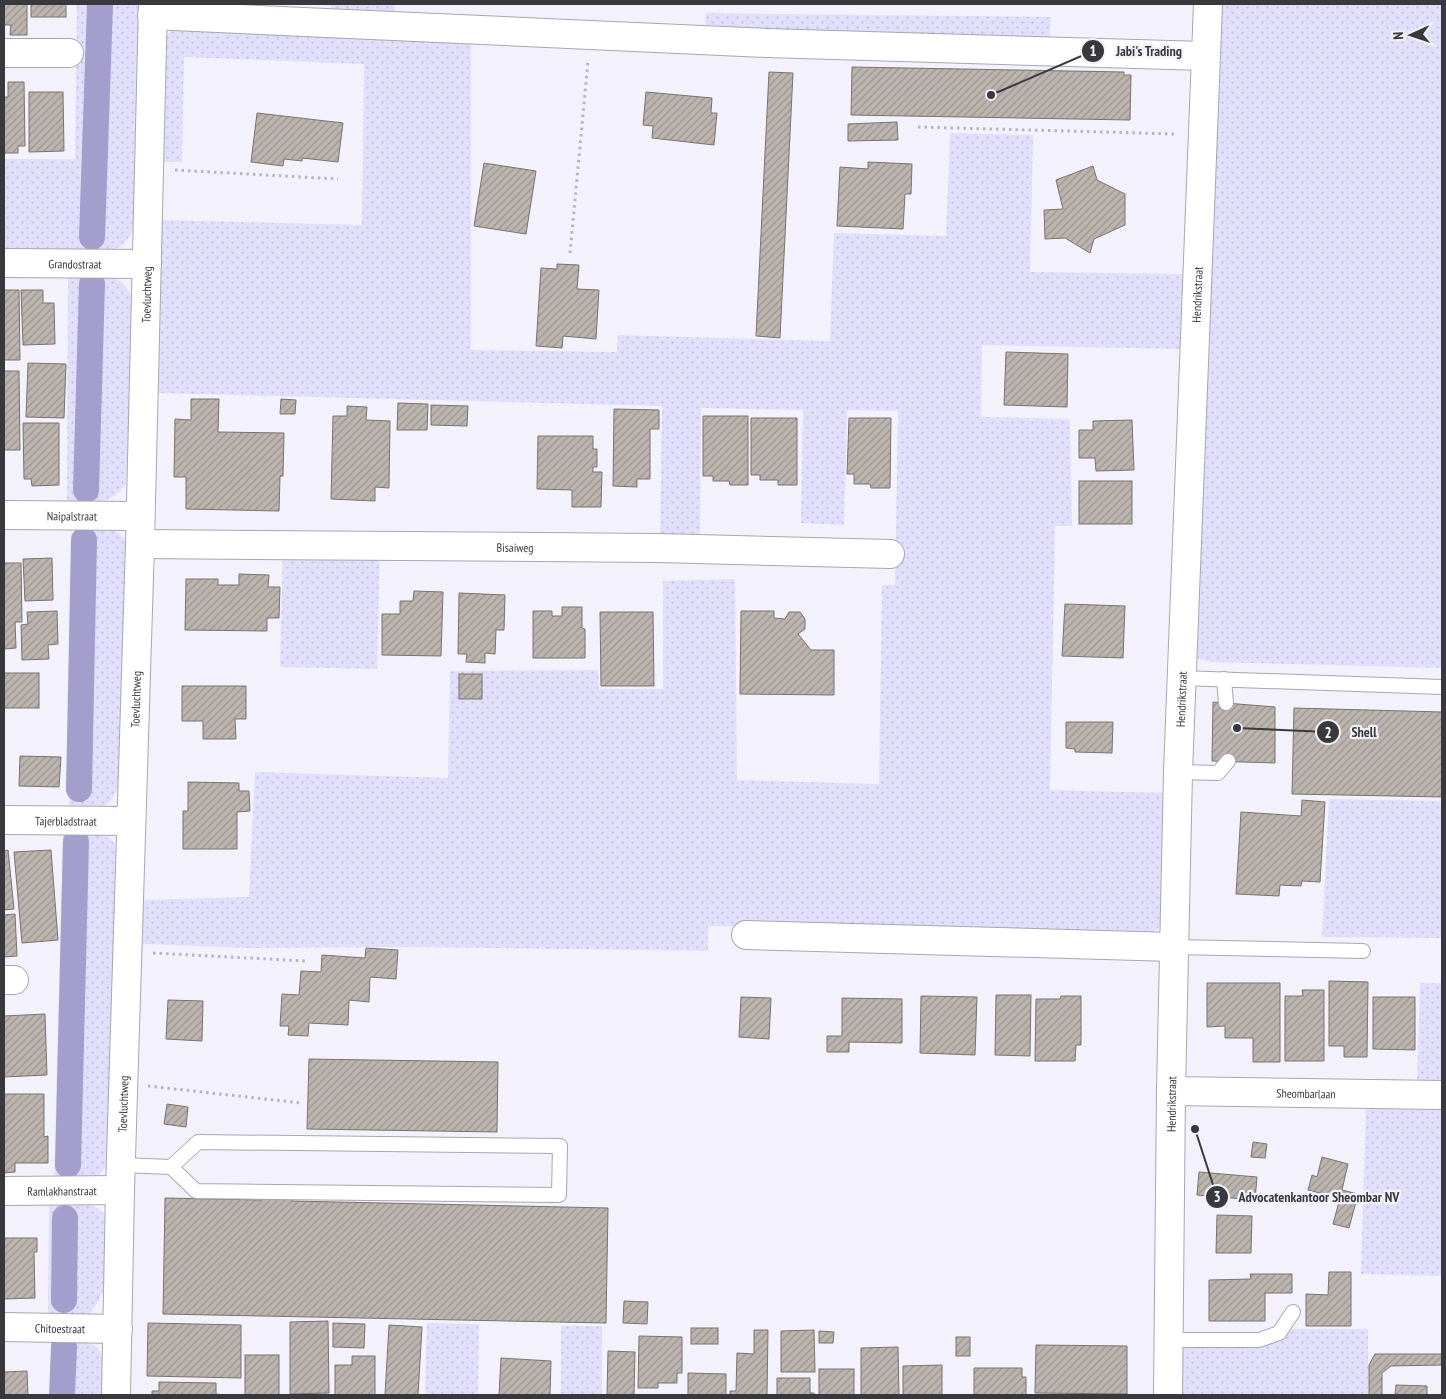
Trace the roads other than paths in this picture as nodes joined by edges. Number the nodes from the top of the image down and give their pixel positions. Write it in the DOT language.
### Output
graph roads {
  1 [pos="1208,4"];
  2 [pos="152,9"];
  3 [pos="4,53"];
  4 [pos="69,54"];
  5 [pos="1205,56"];
  6 [pos="4,263"];
  7 [pos="146,264"];
  8 [pos="4,515"];
  9 [pos="140,516"];
  10 [pos="140,544"];
  11 [pos="890,554"];
  12 [pos="1182,678"];
  13 [pos="1224,679"];
  14 [pos="1442,686"];
  15 [pos="1226,703"];
  16 [pos="1228,761"];
  17 [pos="1178,772"];
  18 [pos="4,820"];
  19 [pos="130,821"];
  20 [pos="746,935"];
  21 [pos="1174,946"];
  22 [pos="1363,950"];
  23 [pos="1171,1091"];
  24 [pos="1442,1095"];
  25 [pos="171,1167"];
  26 [pos="120,1178"];
  27 [pos="4,1191"];
  28 [pos="1293,1312"];
  29 [pos="4,1327"];
  30 [pos="118,1328"];
  31 [pos="1168,1340"];
  32 [pos="116,1395"];
  33 [pos="1168,1395"];
  1 -- 5 [label="street, Hendrikstraat"];
  2 -- 5 [label="street"];
  2 -- 7 [label="street, Toevluchtweg"];
  3 -- 4 [label="street"];
  5 -- 12 [label="street, Hendrikstraat"];
  6 -- 7 [label="street, Grandostraat"];
  7 -- 9 [label="street, Toevluchtweg"];
  8 -- 9 [label="street, Naipalstraat"];
  9 -- 10 [label="street, Toevluchtweg"];
  10 -- 11 [label="street, Bisaiweg"];
  10 -- 19 [label="street, Toevluchtweg"];
  12 -- 13 [label="lane"];
  12 -- 17 [label="street, Hendrikstraat"];
  13 -- 14 [label="lane"];
  13 -- 15 [label="lane"];
  16 -- 17 [label="lane"];
  17 -- 21 [label="street, Hendrikstraat"];
  18 -- 19 [label="street, Tajerbladstraat"];
  19 -- 26 [label="street, Toevluchtweg"];
  20 -- 21 [label="street"];
  21 -- 22 [label="lane"];
  21 -- 23 [label="street, Hendrikstraat"];
  23 -- 24 [label="street, Sheombarlaan"];
  23 -- 31 [label="street, Hendrikstraat"];
  25 -- 25 [label="lane"];
  25 -- 26 [label="lane"];
  26 -- 27 [label="street, Ramlakhanstraat"];
  26 -- 30 [label="street, Toevluchtweg"];
  28 -- 31 [label="lane"];
  29 -- 30 [label="street, Chitoestraat"];
  30 -- 32 [label="street, Toevluchtweg"];
  31 -- 33 [label="street, Hendrikstraat"];
}
